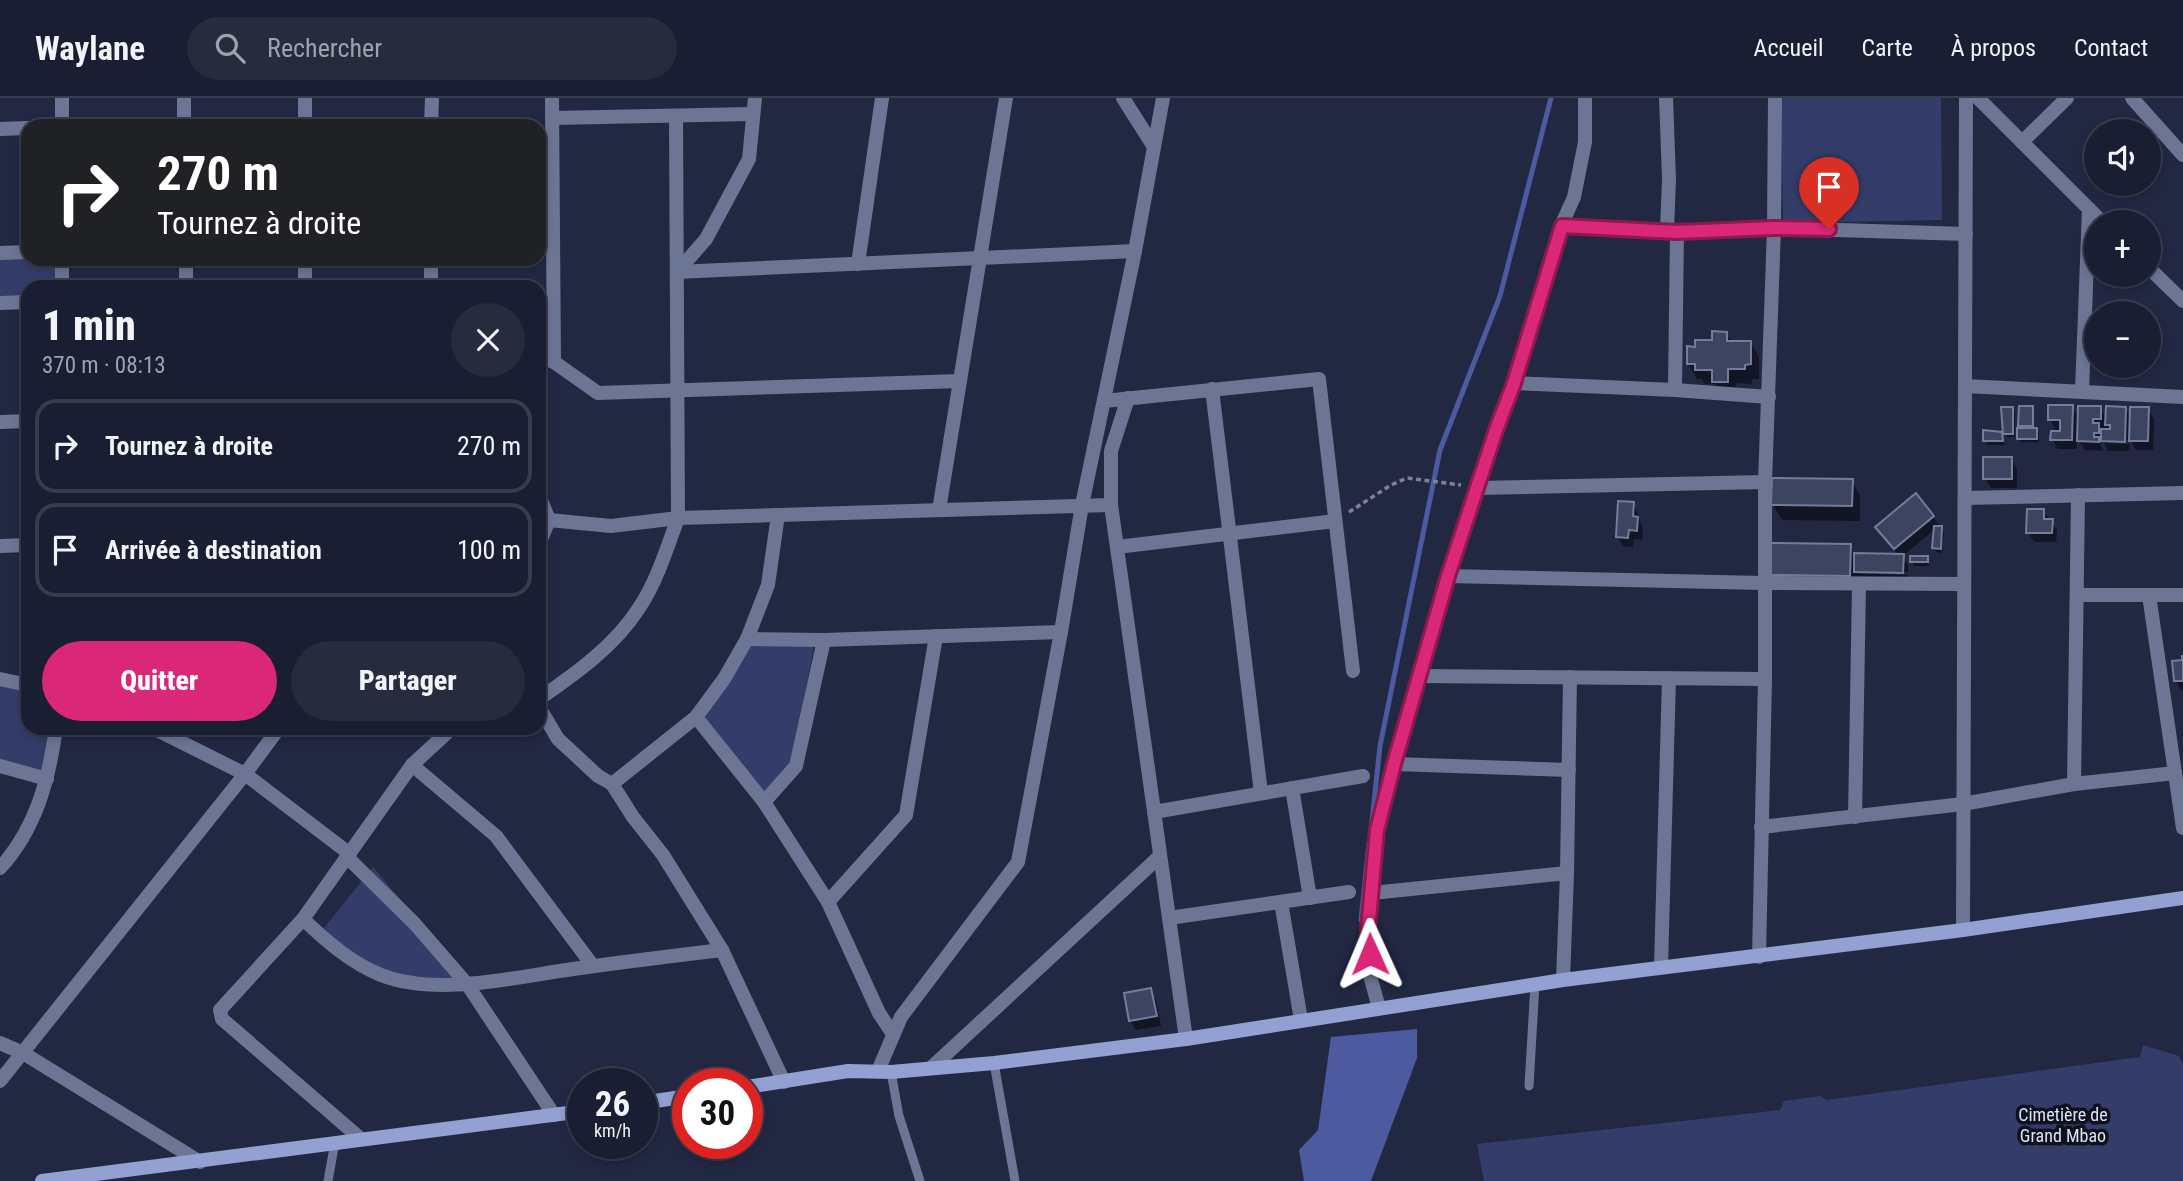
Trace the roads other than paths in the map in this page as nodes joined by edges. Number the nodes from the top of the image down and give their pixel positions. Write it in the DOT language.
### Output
graph roads {
  1 [pos="62,98"];
  2 [pos="184,98"];
  3 [pos="305,98"];
  4 [pos="432,98"];
  5 [pos="552,98"];
  6 [pos="755,98"];
  7 [pos="882,98"];
  8 [pos="1006,98"];
  9 [pos="1123,98"];
  10 [pos="1163,98"];
  11 [pos="1585,98"];
  12 [pos="1667,98"];
  13 [pos="1775,98"];
  14 [pos="1966,98"];
  15 [pos="1978,98"];
  16 [pos="2067,98"];
  17 [pos="2132,98"];
  18 [pos="752,114"];
  19 [pos="676,116"];
  20 [pos="552,118"];
  21 [pos="62,119"];
  22 [pos="184,119"];
  23 [pos="305,119"];
  24 [pos="432,119"];
  25 [pos="21,128"];
  26 [pos="0,129"];
  27 [pos="2022,142"];
  28 [pos="1154,147"];
  29 [pos="2183,155"];
  30 [pos="2089,209"];
  31 [pos="1562,226"];
  32 [pos="1774,228"];
  33 [pos="1672,231"];
  34 [pos="1966,234"];
  35 [pos="1135,251"];
  36 [pos="21,252"];
  37 [pos="0,254"];
  38 [pos="980,258"];
  39 [pos="858,264"];
  40 [pos="677,272"];
  41 [pos="2161,280"];
  42 [pos="2183,301"];
  43 [pos="21,302"];
  44 [pos="0,303"];
  45 [pos="546,359"];
  46 [pos="554,362"];
  47 [pos="960,381"];
  48 [pos="1514,383"];
  49 [pos="1965,386"];
  50 [pos="1212,389"];
  51 [pos="678,390"];
  52 [pos="1675,390"];
  53 [pos="2082,391"];
  54 [pos="1769,397"];
  55 [pos="2183,397"];
  56 [pos="1128,398"];
  57 [pos="1104,401"];
  58 [pos="21,421"];
  59 [pos="0,422"];
  60 [pos="1765,482"];
  61 [pos="1478,488"];
  62 [pos="2183,493"];
  63 [pos="2078,495"];
  64 [pos="1965,498"];
  65 [pos="1082,505"];
  66 [pos="1111,505"];
  67 [pos="939,510"];
  68 [pos="546,512"];
  69 [pos="778,515"];
  70 [pos="678,518"];
  71 [pos="549,520"];
  72 [pos="1335,521"];
  73 [pos="546,527"];
  74 [pos="1230,533"];
  75 [pos="21,545"];
  76 [pos="0,546"];
  77 [pos="1117,547"];
  78 [pos="1448,576"];
  79 [pos="1763,583"];
  80 [pos="1964,584"];
  81 [pos="1860,585"];
  82 [pos="2077,595"];
  83 [pos="2149,595"];
  84 [pos="2183,595"];
  85 [pos="1061,632"];
  86 [pos="936,636"];
  87 [pos="747,639"];
  88 [pos="824,640"];
  89 [pos="1353,671"];
  90 [pos="1420,676"];
  91 [pos="1570,677"];
  92 [pos="1669,678"];
  93 [pos="0,679"];
  94 [pos="1765,679"];
  95 [pos="21,684"];
  96 [pos="546,694"];
  97 [pos="696,717"];
  98 [pos="546,719"];
  99 [pos="56,735"];
  100 [pos="167,735"];
  101 [pos="274,735"];
  102 [pos="444,735"];
  103 [pos="1394,764"];
  104 [pos="412,765"];
  105 [pos="0,766"];
  106 [pos="1569,770"];
  107 [pos="2175,773"];
  108 [pos="245,774"];
  109 [pos="1363,776"];
  110 [pos="47,779"];
  111 [pos="2074,784"];
  112 [pos="612,785"];
  113 [pos="1292,788"];
  114 [pos="1261,793"];
  115 [pos="764,802"];
  116 [pos="1963,804"];
  117 [pos="1154,812"];
  118 [pos="1856,817"];
  119 [pos="1761,827"];
  120 [pos="2183,828"];
  121 [pos="348,855"];
  122 [pos="1160,856"];
  123 [pos="0,868"];
  124 [pos="1567,873"];
  125 [pos="1349,892"];
  126 [pos="1371,893"];
  127 [pos="1310,898"];
  128 [pos="2183,898"];
  129 [pos="828,902"];
  130 [pos="1281,902"];
  131 [pos="1169,918"];
  132 [pos="303,919"];
  133 [pos="1963,930"];
  134 [pos="722,950"];
  135 [pos="1759,957"];
  136 [pos="593,966"];
  137 [pos="1661,967"];
  138 [pos="1563,979"];
  139 [pos="467,984"];
  140 [pos="1535,984"];
  141 [pos="1379,1008"];
  142 [pos="1301,1020"];
  143 [pos="893,1034"];
  144 [pos="1186,1039"];
  145 [pos="0,1043"];
  146 [pos="23,1053"];
  147 [pos="994,1063"];
  148 [pos="931,1068"];
  149 [pos="884,1071"];
  150 [pos="0,1081"];
  151 [pos="785,1082"];
  152 [pos="763,1085"];
  153 [pos="1530,1086"];
  154 [pos="567,1113"];
  155 [pos="554,1115"];
  156 [pos="361,1139"];
  157 [pos="335,1142"];
  158 [pos="200,1162"];
  159 [pos="42,1181"];
  160 [pos="328,1181"];
  161 [pos="920,1181"];
  162 [pos="1015,1181"];
  1 -- 21 [label="street"];
  2 -- 22 [label="street"];
  3 -- 23 [label="street"];
  4 -- 24 [label="street"];
  5 -- 20 [label="street"];
  6 -- 18 [label="street"];
  7 -- 39 [label="street"];
  8 -- 38 [label="street"];
  9 -- 28 [label="street"];
  10 -- 28 [label="street"];
  11 -- 31 [label="street"];
  12 -- 33 [label="street"];
  13 -- 32 [label="street"];
  14 -- 34 [label="street"];
  15 -- 27 [label="street"];
  16 -- 27 [label="street"];
  17 -- 29 [label="street"];
  18 -- 19 [label="street"];
  18 -- 40 [label="street"];
  19 -- 20 [label="street"];
  19 -- 40 [label="street"];
  20 -- 46 [label="street"];
  25 -- 26 [label="street"];
  27 -- 30 [label="street"];
  28 -- 35 [label="street"];
  30 -- 53 [label="street"];
  31 -- 33 [label="street"];
  31 -- 48 [label="street"];
  32 -- 33 [label="street"];
  32 -- 34 [label="street"];
  32 -- 54 [label="street"];
  33 -- 52 [label="street"];
  34 -- 49 [label="street"];
  35 -- 38 [label="street"];
  35 -- 57 [label="street"];
  36 -- 37 [label="street"];
  38 -- 39 [label="street"];
  38 -- 47 [label="street"];
  39 -- 40 [label="street"];
  40 -- 51 [label="street"];
  41 -- 42 [label="street"];
  43 -- 44 [label="street"];
  45 -- 46 [label="street"];
  46 -- 51 [label="street"];
  47 -- 51 [label="street"];
  47 -- 67 [label="street"];
  48 -- 52 [label="street"];
  48 -- 61 [label="street"];
  49 -- 53 [label="street"];
  49 -- 64 [label="street"];
  50 -- 56 [label="street"];
  50 -- 72 [label="street"];
  50 -- 74 [label="street"];
  51 -- 70 [label="street"];
  52 -- 54 [label="street"];
  53 -- 55 [label="street"];
  54 -- 60 [label="street"];
  56 -- 57 [label="street"];
  56 -- 66 [label="street"];
  57 -- 65 [label="street"];
  58 -- 59 [label="street"];
  60 -- 61 [label="street"];
  60 -- 79 [label="street"];
  61 -- 78 [label="street"];
  62 -- 63 [label="street"];
  63 -- 64 [label="street"];
  63 -- 82 [label="street"];
  64 -- 80 [label="street"];
  65 -- 66 [label="street"];
  65 -- 67 [label="street"];
  65 -- 85 [label="street"];
  66 -- 77 [label="street"];
  67 -- 69 [label="street"];
  68 -- 71 [label="street"];
  69 -- 70 [label="street"];
  69 -- 87 [label="street"];
  70 -- 71 [label="street"];
  70 -- 96 [label="street"];
  71 -- 73 [label="street"];
  72 -- 74 [label="street"];
  72 -- 89 [label="street"];
  74 -- 77 [label="street"];
  74 -- 114 [label="street"];
  75 -- 76 [label="street"];
  77 -- 117 [label="street"];
  78 -- 79 [label="street"];
  78 -- 90 [label="street"];
  79 -- 81 [label="street"];
  79 -- 94 [label="street"];
  80 -- 81 [label="street"];
  80 -- 116 [label="street"];
  81 -- 118 [label="street"];
  82 -- 83 [label="street"];
  82 -- 111 [label="street"];
  83 -- 84 [label="street"];
  83 -- 107 [label="street"];
  85 -- 86 [label="street"];
  85 -- 143 [label="street"];
  86 -- 88 [label="street"];
  86 -- 129 [label="street"];
  87 -- 88 [label="street"];
  87 -- 97 [label="street"];
  88 -- 115 [label="street"];
  90 -- 91 [label="street"];
  90 -- 103 [label="street"];
  91 -- 92 [label="street"];
  91 -- 106 [label="street"];
  92 -- 94 [label="street"];
  92 -- 137 [label="street"];
  93 -- 95 [label="street"];
  94 -- 119 [label="street"];
  97 -- 112 [label="street"];
  97 -- 115 [label="street"];
  98 -- 112 [label="street"];
  99 -- 110 [label="street"];
  100 -- 108 [label="street"];
  101 -- 108 [label="street"];
  102 -- 104 [label="street"];
  103 -- 106 [label="street"];
  103 -- 126 [label="street"];
  104 -- 121 [label="street"];
  104 -- 136 [label="street"];
  105 -- 110 [label="street"];
  106 -- 124 [label="street"];
  107 -- 111 [label="street"];
  107 -- 120 [label="street"];
  108 -- 121 [label="street"];
  108 -- 146 [label="street"];
  109 -- 113 [label="street"];
  110 -- 123 [label="street"];
  111 -- 116 [label="street"];
  112 -- 134 [label="street"];
  113 -- 114 [label="street"];
  113 -- 127 [label="street"];
  114 -- 117 [label="street"];
  115 -- 129 [label="street"];
  116 -- 118 [label="street"];
  116 -- 133 [label="street"];
  117 -- 122 [label="street"];
  118 -- 119 [label="street"];
  119 -- 135 [label="street"];
  121 -- 132 [label="street"];
  121 -- 139 [label="street"];
  122 -- 131 [label="street"];
  122 -- 148 [label="street"];
  124 -- 126 [label="street"];
  124 -- 138 [label="street"];
  125 -- 127 [label="street"];
  126 -- 141 [label="street"];
  127 -- 130 [label="street"];
  128 -- 133 [label="street"];
  129 -- 143 [label="street"];
  130 -- 131 [label="street"];
  130 -- 142 [label="street"];
  131 -- 144 [label="street"];
  132 -- 139 [label="street"];
  132 -- 156 [label="street"];
  133 -- 135 [label="street"];
  134 -- 136 [label="street"];
  134 -- 151 [label="street"];
  135 -- 137 [label="street"];
  136 -- 139 [label="street"];
  137 -- 138 [label="street"];
  138 -- 140 [label="street"];
  139 -- 155 [label="street"];
  140 -- 141 [label="street"];
  140 -- 153 [label="lane"];
  141 -- 142 [label="street"];
  142 -- 144 [label="street"];
  143 -- 149 [label="street"];
  144 -- 147 [label="street"];
  145 -- 146 [label="street"];
  146 -- 150 [label="street"];
  146 -- 158 [label="street"];
  147 -- 148 [label="street"];
  147 -- 162 [label="lane"];
  148 -- 149 [label="street"];
  149 -- 151 [label="street"];
  149 -- 161 [label="lane"];
  151 -- 152 [label="street"];
  154 -- 155 [label="street"];
  155 -- 156 [label="street"];
  156 -- 157 [label="street"];
  157 -- 158 [label="street"];
  157 -- 160 [label="lane"];
  158 -- 159 [label="street"];
}
